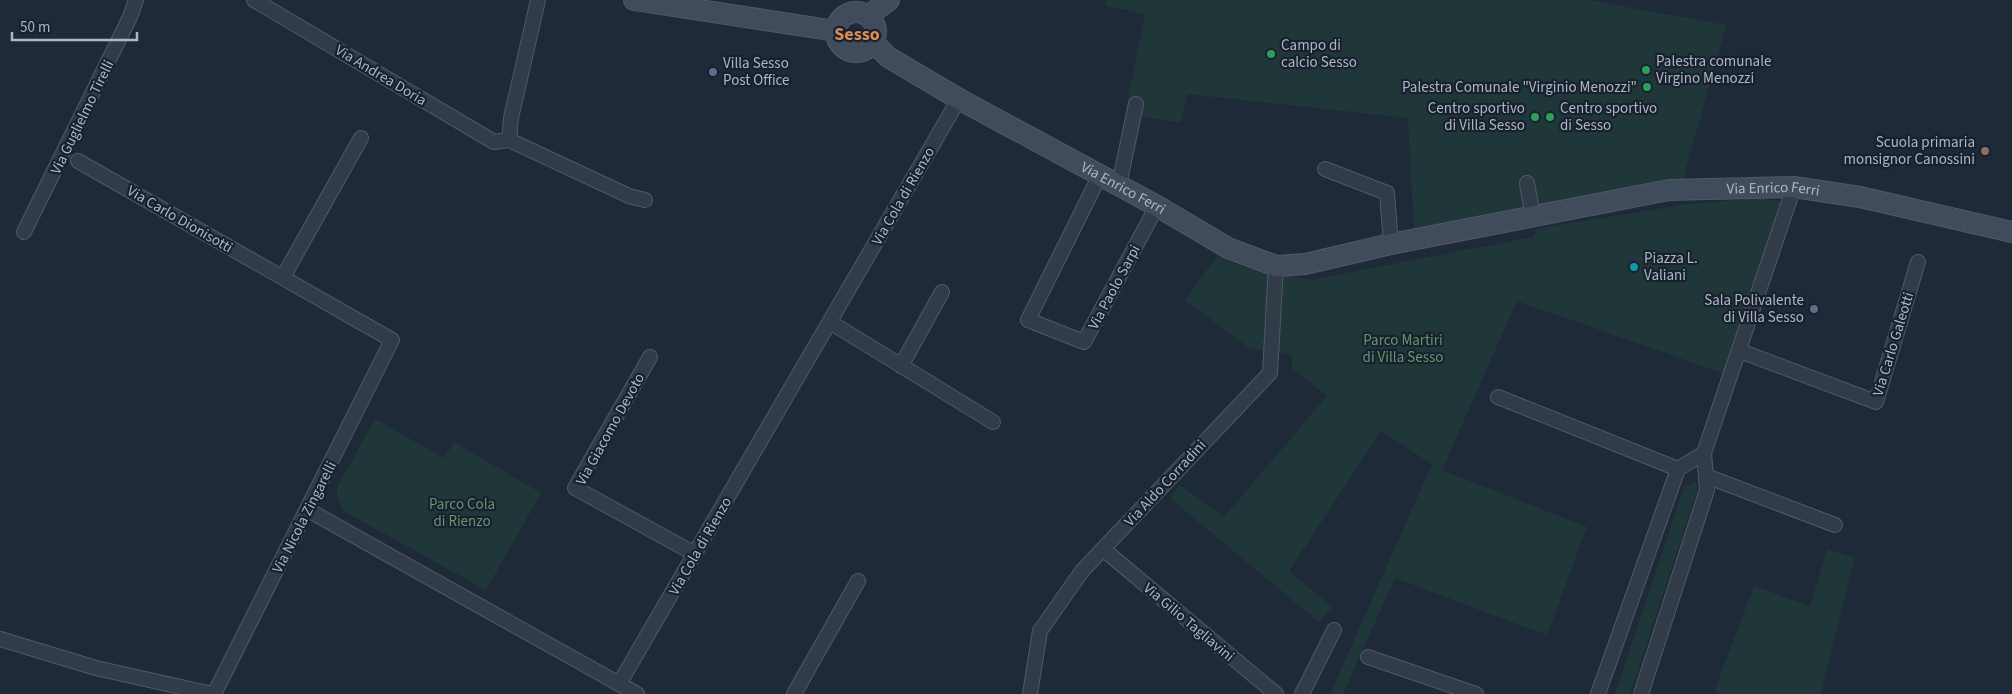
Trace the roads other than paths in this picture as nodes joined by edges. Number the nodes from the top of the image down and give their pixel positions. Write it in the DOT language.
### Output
graph roads {
  1 [pos="136,0"];
  2 [pos="254,0"];
  3 [pos="538,0"];
  4 [pos="634,0"];
  5 [pos="889,0"];
  6 [pos="868,16"];
  7 [pos="836,31"];
  8 [pos="874,43"];
  9 [pos="959,99"];
  10 [pos="1136,104"];
  11 [pos="361,138"];
  12 [pos="509,140"];
  13 [pos="78,161"];
  14 [pos="1325,170"];
  15 [pos="1100,175"];
  16 [pos="1528,183"];
  17 [pos="1119,185"];
  18 [pos="1794,187"];
  19 [pos="645,200"];
  20 [pos="1157,206"];
  21 [pos="1533,217"];
  22 [pos="24,232"];
  23 [pos="2012,232"];
  24 [pos="1391,244"];
  25 [pos="1918,262"];
  26 [pos="1276,266"];
  27 [pos="283,277"];
  28 [pos="942,292"];
  29 [pos="830,322"];
  30 [pos="392,340"];
  31 [pos="1740,352"];
  32 [pos="650,357"];
  33 [pos="901,366"];
  34 [pos="1498,397"];
  35 [pos="993,422"];
  36 [pos="1704,453"];
  37 [pos="1678,469"];
  38 [pos="1706,476"];
  39 [pos="308,510"];
  40 [pos="1835,525"];
  41 [pos="1103,549"];
  42 [pos="695,554"];
  43 [pos="858,581"];
  44 [pos="1334,630"];
  45 [pos="0,639"];
  46 [pos="1368,657"];
  47 [pos="619,684"];
  48 [pos="213,694"];
  49 [pos="637,694"];
  50 [pos="794,694"];
  51 [pos="1030,694"];
  52 [pos="1276,694"];
  53 [pos="1302,694"];
  54 [pos="1476,694"];
  55 [pos="1598,694"];
  56 [pos="1640,694"];
  1 -- 22 [label="street, Via Guglielmo Tirelli"];
  2 -- 12 [label="street, Via Andrea Doria"];
  3 -- 12 [label="street"];
  4 -- 7 [label="street"];
  5 -- 6 [label="street"];
  6 -- 7 [label="street"];
  6 -- 8 [label="street"];
  7 -- 8 [label="street"];
  8 -- 9 [label="street, Via Enrico Ferri"];
  9 -- 15 [label="street, Via Enrico Ferri"];
  9 -- 29 [label="street, Via Cola di Rienzo"];
  10 -- 17 [label="street"];
  11 -- 27 [label="street"];
  12 -- 19 [label="street, Via Andrea Doria"];
  13 -- 27 [label="street, Via Carlo Dionisotti"];
  14 -- 24 [label="street"];
  15 -- 17 [label="street, Via Enrico Ferri"];
  15 -- 20 [label="street, Via Paolo Sarpi"];
  16 -- 21 [label="street"];
  17 -- 20 [label="street, Via Enrico Ferri"];
  18 -- 21 [label="street, Via Enrico Ferri"];
  18 -- 23 [label="street, Via Enrico Ferri"];
  18 -- 31 [label="street"];
  20 -- 26 [label="street, Via Enrico Ferri"];
  21 -- 24 [label="street, Via Enrico Ferri"];
  24 -- 26 [label="street, Via Enrico Ferri"];
  25 -- 31 [label="street, Via Carlo Galeotti"];
  26 -- 41 [label="street, Via Aldo Corradini"];
  27 -- 30 [label="street, Via Carlo Dionisotti"];
  28 -- 33 [label="street"];
  29 -- 33 [label="street"];
  29 -- 42 [label="street, Via Cola di Rienzo"];
  30 -- 39 [label="street, Via Nicola Zingarelli"];
  31 -- 36 [label="street"];
  32 -- 42 [label="street, Via Giacomo Devoto"];
  33 -- 35 [label="street"];
  34 -- 37 [label="street"];
  36 -- 37 [label="street"];
  36 -- 38 [label="street"];
  37 -- 55 [label="street"];
  38 -- 40 [label="street"];
  38 -- 56 [label="street"];
  39 -- 47 [label="street"];
  39 -- 48 [label="street, Via Nicola Zingarelli"];
  41 -- 51 [label="street, Via Aldo Corradini"];
  41 -- 52 [label="street, Via Gilio Tagliavini"];
  42 -- 47 [label="street, Via Cola di Rienzo"];
  43 -- 50 [label="street"];
  44 -- 53 [label="street"];
  45 -- 48 [label="street"];
  46 -- 54 [label="street"];
  47 -- 49 [label="street"];
}
